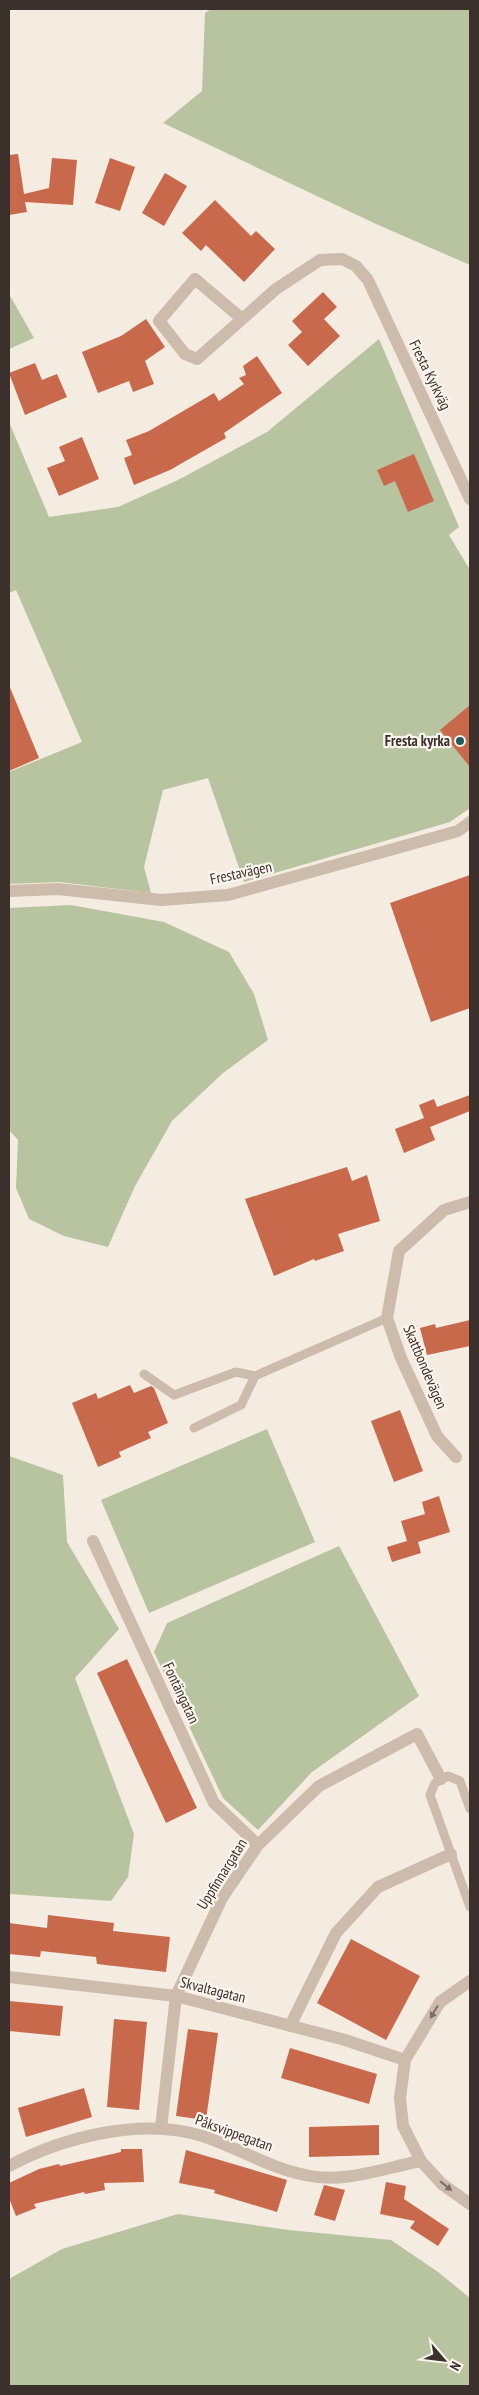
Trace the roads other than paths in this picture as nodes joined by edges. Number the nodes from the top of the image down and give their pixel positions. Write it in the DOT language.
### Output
graph roads {
  1 [pos="241,318"];
  2 [pos="470,499"];
  3 [pos="470,822"];
  4 [pos="9,891"];
  5 [pos="470,1202"];
  6 [pos="387,1318"];
  7 [pos="144,1374"];
  8 [pos="255,1376"];
  9 [pos="194,1428"];
  10 [pos="456,1457"];
  11 [pos="92,1541"];
  12 [pos="441,1779"];
  13 [pos="470,1809"];
  14 [pos="258,1845"];
  15 [pos="451,1854"];
  16 [pos="470,1907"];
  17 [pos="9,1977"];
  18 [pos="470,1981"];
  19 [pos="176,1996"];
  20 [pos="290,2026"];
  21 [pos="405,2060"];
  22 [pos="161,2128"];
  23 [pos="421,2161"];
  24 [pos="9,2166"];
  25 [pos="470,2204"];
  1 -- 1 [label="street"];
  1 -- 2 [label="street, Fresta Kyrkväg"];
  3 -- 4 [label="street, Frestavägen"];
  5 -- 6 [label="street, Skattbondevägen"];
  6 -- 8 [label="lane"];
  6 -- 10 [label="street, Skattbondevägen"];
  7 -- 8 [label="lane"];
  8 -- 9 [label="lane"];
  11 -- 14 [label="street, Fontängatan"];
  12 -- 13 [label="lane"];
  12 -- 14 [label="street, Uppfinnargatan"];
  12 -- 15 [label="lane"];
  14 -- 19 [label="street, Uppfinnargatan"];
  15 -- 16 [label="lane"];
  15 -- 20 [label="street"];
  17 -- 19 [label="street, Skvaltagatan"];
  18 -- 21 [label="street, one-way"];
  19 -- 20 [label="street, Skvaltagatan"];
  19 -- 22 [label="street, Uppfinnargatan"];
  20 -- 21 [label="street, Skvaltagatan"];
  21 -- 23 [label="street"];
  22 -- 23 [label="street, Påksvippegatan"];
  22 -- 24 [label="street, Påksvippegatan"];
  23 -- 25 [label="street, one-way"];
}
